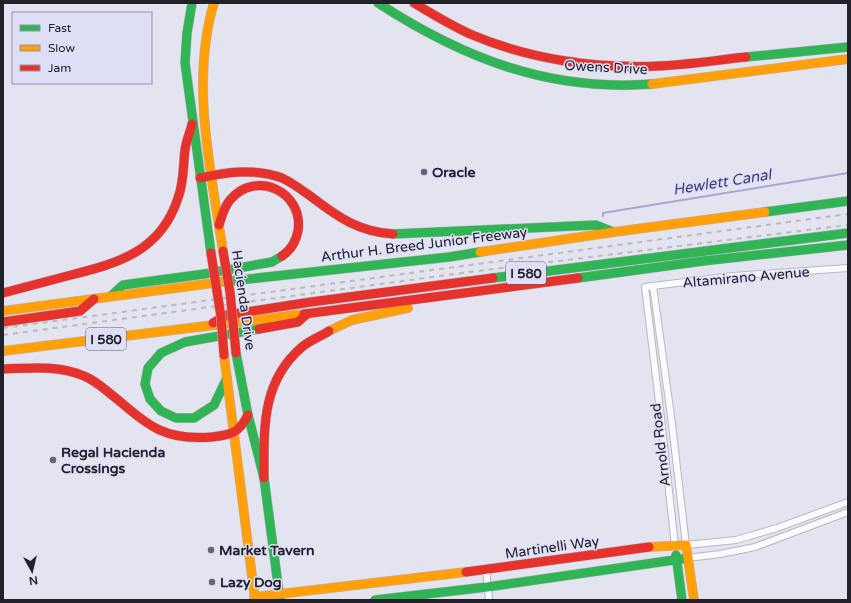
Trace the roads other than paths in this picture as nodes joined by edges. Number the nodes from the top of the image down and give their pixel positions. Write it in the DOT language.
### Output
graph roads {
  1 [pos="192,3"];
  2 [pos="214,3"];
  3 [pos="378,3"];
  4 [pos="414,3"];
  5 [pos="848,47"];
  6 [pos="848,59"];
  7 [pos="192,124"];
  8 [pos="211,175"];
  9 [pos="200,178"];
  10 [pos="848,201"];
  11 [pos="219,225"];
  12 [pos="614,232"];
  13 [pos="848,233"];
  14 [pos="848,245"];
  15 [pos="848,268"];
  16 [pos="653,286"];
  17 [pos="645,287"];
  18 [pos="3,293"];
  19 [pos="111,296"];
  20 [pos="95,298"];
  21 [pos="434,298"];
  22 [pos="3,311"];
  23 [pos="310,312"];
  24 [pos="3,322"];
  25 [pos="208,326"];
  26 [pos="3,352"];
  27 [pos="3,369"];
  28 [pos="227,378"];
  29 [pos="248,415"];
  30 [pos="233,433"];
  31 [pos="264,478"];
  32 [pos="848,502"];
  33 [pos="848,512"];
  34 [pos="686,545"];
  35 [pos="675,546"];
  36 [pos="688,558"];
  37 [pos="676,560"];
  38 [pos="486,569"];
  39 [pos="488,587"];
  40 [pos="280,597"];
  41 [pos="255,598"];
  42 [pos="375,600"];
  43 [pos="489,600"];
  44 [pos="682,600"];
  45 [pos="694,600"];
  1 -- 7 [label="main road, Hacienda Drive"];
  2 -- 8 [label="main road, Hacienda Drive"];
  3 -- 6 [label="main road, Owens Drive"];
  4 -- 5 [label="main road, Owens Drive"];
  7 -- 9 [label="main road, Hacienda Drive"];
  7 -- 18 [label="main road"];
  8 -- 9 [label="main road"];
  8 -- 11 [label="main road, Hacienda Drive"];
  8 -- 12 [label="main road"];
  9 -- 28 [label="main road, Hacienda Drive, bridge"];
  10 -- 12 [label="main road, Arthur H. Breed Junior Freeway / I 580"];
  11 -- 19 [label="main road"];
  11 -- 29 [label="main road, Hacienda Drive, bridge"];
  12 -- 19 [label="main road, Arthur H. Breed Junior Freeway / I 580"];
  13 -- 25 [label="main road, I 580"];
  14 -- 21 [label="main road, I 580"];
  15 -- 16 [label="street, Altamirano Avenue"];
  16 -- 17 [label="street, Altamirano Avenue"];
  16 -- 34 [label="street, Arnold Road"];
  17 -- 35 [label="street, Arnold Road"];
  19 -- 20 [label="main road, Arthur H. Breed Junior Freeway / I 580"];
  20 -- 22 [label="main road, Arthur H. Breed Junior Freeway / I 580"];
  20 -- 24 [label="main road, I 580"];
  21 -- 23 [label="main road, I 580"];
  21 -- 31 [label="main road"];
  23 -- 25 [label="main road, I 580"];
  23 -- 28 [label="main road"];
  25 -- 26 [label="main road, I 580"];
  27 -- 30 [label="main road"];
  28 -- 30 [label="main road, Hacienda Drive"];
  29 -- 30 [label="main road"];
  29 -- 31 [label="main road, Hacienda Drive"];
  30 -- 41 [label="main road, Hacienda Drive"];
  31 -- 40 [label="main road, Hacienda Drive"];
  32 -- 34 [label="street, Martinelli Way"];
  33 -- 36 [label="street"];
  34 -- 35 [label="main road, Martinelli Way"];
  34 -- 36 [label="main road, Arnold Road"];
  35 -- 37 [label="main road, Arnold Road"];
  35 -- 38 [label="main road, Martinelli Way"];
  36 -- 37 [label="main road"];
  36 -- 45 [label="main road, Arnold Road"];
  37 -- 39 [label="main road"];
  37 -- 44 [label="main road, Arnold Road"];
  38 -- 39 [label="street"];
  38 -- 40 [label="main road, Martinelli Way"];
  39 -- 42 [label="main road"];
  39 -- 43 [label="street"];
  40 -- 41 [label="main road, Martinelli Way"];
}
